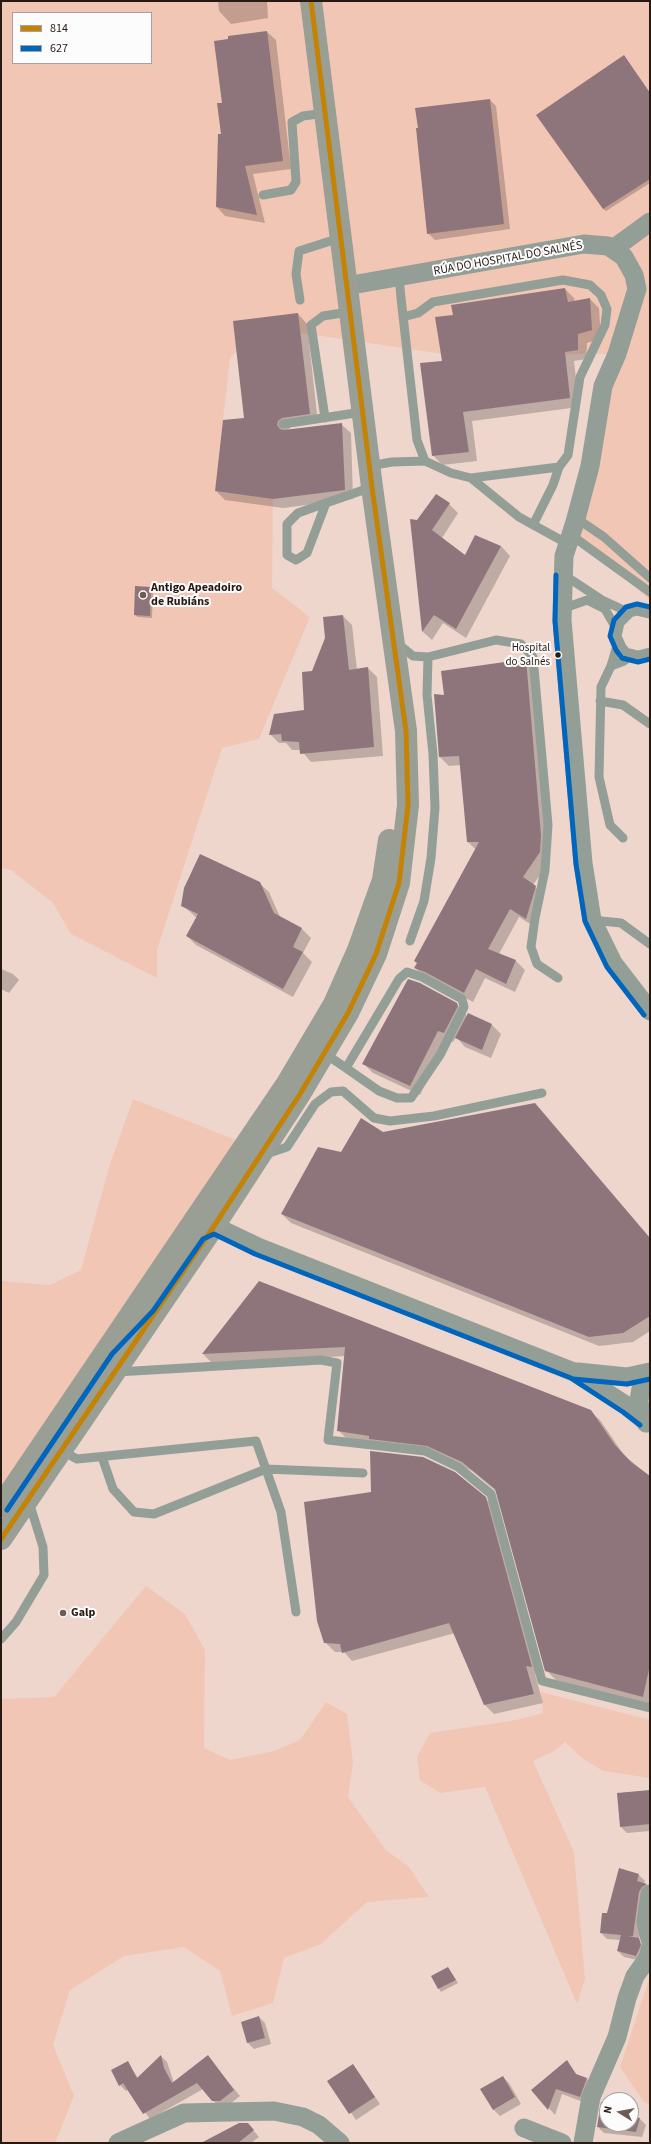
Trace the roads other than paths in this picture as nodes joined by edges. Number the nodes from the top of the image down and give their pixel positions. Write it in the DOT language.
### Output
graph roads {
  1 [pos="312,1"];
  2 [pos="326,113"];
  3 [pos="263,195"];
  4 [pos="650,222"];
  5 [pos="340,238"];
  6 [pos="613,249"];
  7 [pos="642,276"];
  8 [pos="399,277"];
  9 [pos="346,286"];
  10 [pos="300,300"];
  11 [pos="349,312"];
  12 [pos="403,317"];
  13 [pos="362,412"];
  14 [pos="325,418"];
  15 [pos="283,424"];
  16 [pos="425,461"];
  17 [pos="369,466"];
  18 [pos="559,467"];
  19 [pos="471,478"];
  20 [pos="372,487"];
  21 [pos="326,503"];
  22 [pos="534,525"];
  23 [pos="572,532"];
  24 [pos="563,575"];
  25 [pos="650,578"];
  26 [pos="650,592"];
  27 [pos="562,609"];
  28 [pos="630,613"];
  29 [pos="650,614"];
  30 [pos="617,630"];
  31 [pos="391,636"];
  32 [pos="618,642"];
  33 [pos="649,653"];
  34 [pos="632,655"];
  35 [pos="428,657"];
  36 [pos="611,666"];
  37 [pos="600,701"];
  38 [pos="650,724"];
  39 [pos="623,838"];
  40 [pos="592,920"];
  41 [pos="410,941"];
  42 [pos="650,944"];
  43 [pos="558,978"];
  44 [pos="334,1004"];
  45 [pos="650,1011"];
  46 [pos="324,1053"];
  47 [pos="346,1068"];
  48 [pos="542,1093"];
  49 [pos="263,1151"];
  50 [pos="214,1226"];
  51 [pos="107,1350"];
  52 [pos="574,1372"];
  53 [pos="114,1373"];
  54 [pos="650,1373"];
  55 [pos="647,1425"];
  56 [pos="60,1450"];
  57 [pos="102,1457"];
  58 [pos="266,1469"];
  59 [pos="363,1474"];
  60 [pos="28,1498"];
  61 [pos="1,1506"];
  62 [pos="1,1539"];
  63 [pos="296,1612"];
  64 [pos="1,1639"];
  65 [pos="650,1708"];
  66 [pos="650,1894"];
  67 [pos="650,1939"];
  68 [pos="650,1950"];
  69 [pos="524,2128"];
  70 [pos="118,2143"];
  71 [pos="340,2143"];
  72 [pos="562,2143"];
  73 [pos="583,2143"];
  1 -- 2 [label="main road"];
  2 -- 3 [label="lane"];
  2 -- 5 [label="main road"];
  4 -- 6 [label="street"];
  5 -- 9 [label="main road"];
  5 -- 10 [label="lane"];
  6 -- 7 [label="street"];
  6 -- 8 [label="street, RÚA DO HOSPITAL DO SALNÉS"];
  7 -- 23 [label="street"];
  8 -- 9 [label="street, RÚA DO HOSPITAL DO SALNÉS"];
  8 -- 12 [label="lane"];
  9 -- 11 [label="main road"];
  11 -- 13 [label="main road"];
  11 -- 14 [label="lane"];
  12 -- 16 [label="lane"];
  12 -- 18 [label="lane"];
  13 -- 14 [label="lane"];
  13 -- 17 [label="main road"];
  14 -- 15 [label="lane"];
  16 -- 17 [label="lane"];
  16 -- 19 [label="lane"];
  17 -- 20 [label="main road"];
  18 -- 19 [label="lane"];
  18 -- 22 [label="lane"];
  19 -- 22 [label="lane"];
  20 -- 21 [label="lane"];
  20 -- 31 [label="main road"];
  21 -- 21 [label="lane"];
  22 -- 23 [label="lane"];
  23 -- 24 [label="street"];
  23 -- 25 [label="lane"];
  23 -- 26 [label="lane"];
  24 -- 27 [label="street"];
  24 -- 28 [label="lane"];
  27 -- 30 [label="lane"];
  27 -- 40 [label="street"];
  28 -- 29 [label="lane"];
  28 -- 30 [label="lane"];
  30 -- 32 [label="lane"];
  31 -- 35 [label="lane"];
  31 -- 44 [label="main road"];
  31 -- 46 [label="main road"];
  32 -- 34 [label="lane"];
  32 -- 36 [label="lane"];
  33 -- 34 [label="lane"];
  34 -- 36 [label="lane"];
  35 -- 41 [label="lane"];
  35 -- 43 [label="lane"];
  36 -- 37 [label="lane"];
  37 -- 38 [label="lane"];
  37 -- 39 [label="lane"];
  40 -- 42 [label="lane"];
  40 -- 45 [label="street"];
  44 -- 50 [label="street"];
  44 -- 51 [label="main road"];
  46 -- 47 [label="lane"];
  46 -- 49 [label="main road"];
  47 -- 47 [label="lane"];
  48 -- 49 [label="lane"];
  49 -- 50 [label="main road"];
  50 -- 51 [label="street"];
  50 -- 52 [label="street"];
  50 -- 53 [label="main road"];
  51 -- 61 [label="main road"];
  52 -- 54 [label="street"];
  52 -- 55 [label="street"];
  53 -- 56 [label="main road"];
  53 -- 65 [label="lane"];
  54 -- 55 [label="street"];
  56 -- 57 [label="lane"];
  56 -- 60 [label="main road"];
  57 -- 58 [label="lane"];
  57 -- 58 [label="lane"];
  58 -- 59 [label="lane"];
  58 -- 63 [label="lane"];
  60 -- 62 [label="main road"];
  60 -- 64 [label="lane"];
  66 -- 67 [label="street"];
  68 -- 73 [label="street"];
  69 -- 72 [label="street"];
  70 -- 71 [label="street"];
}
